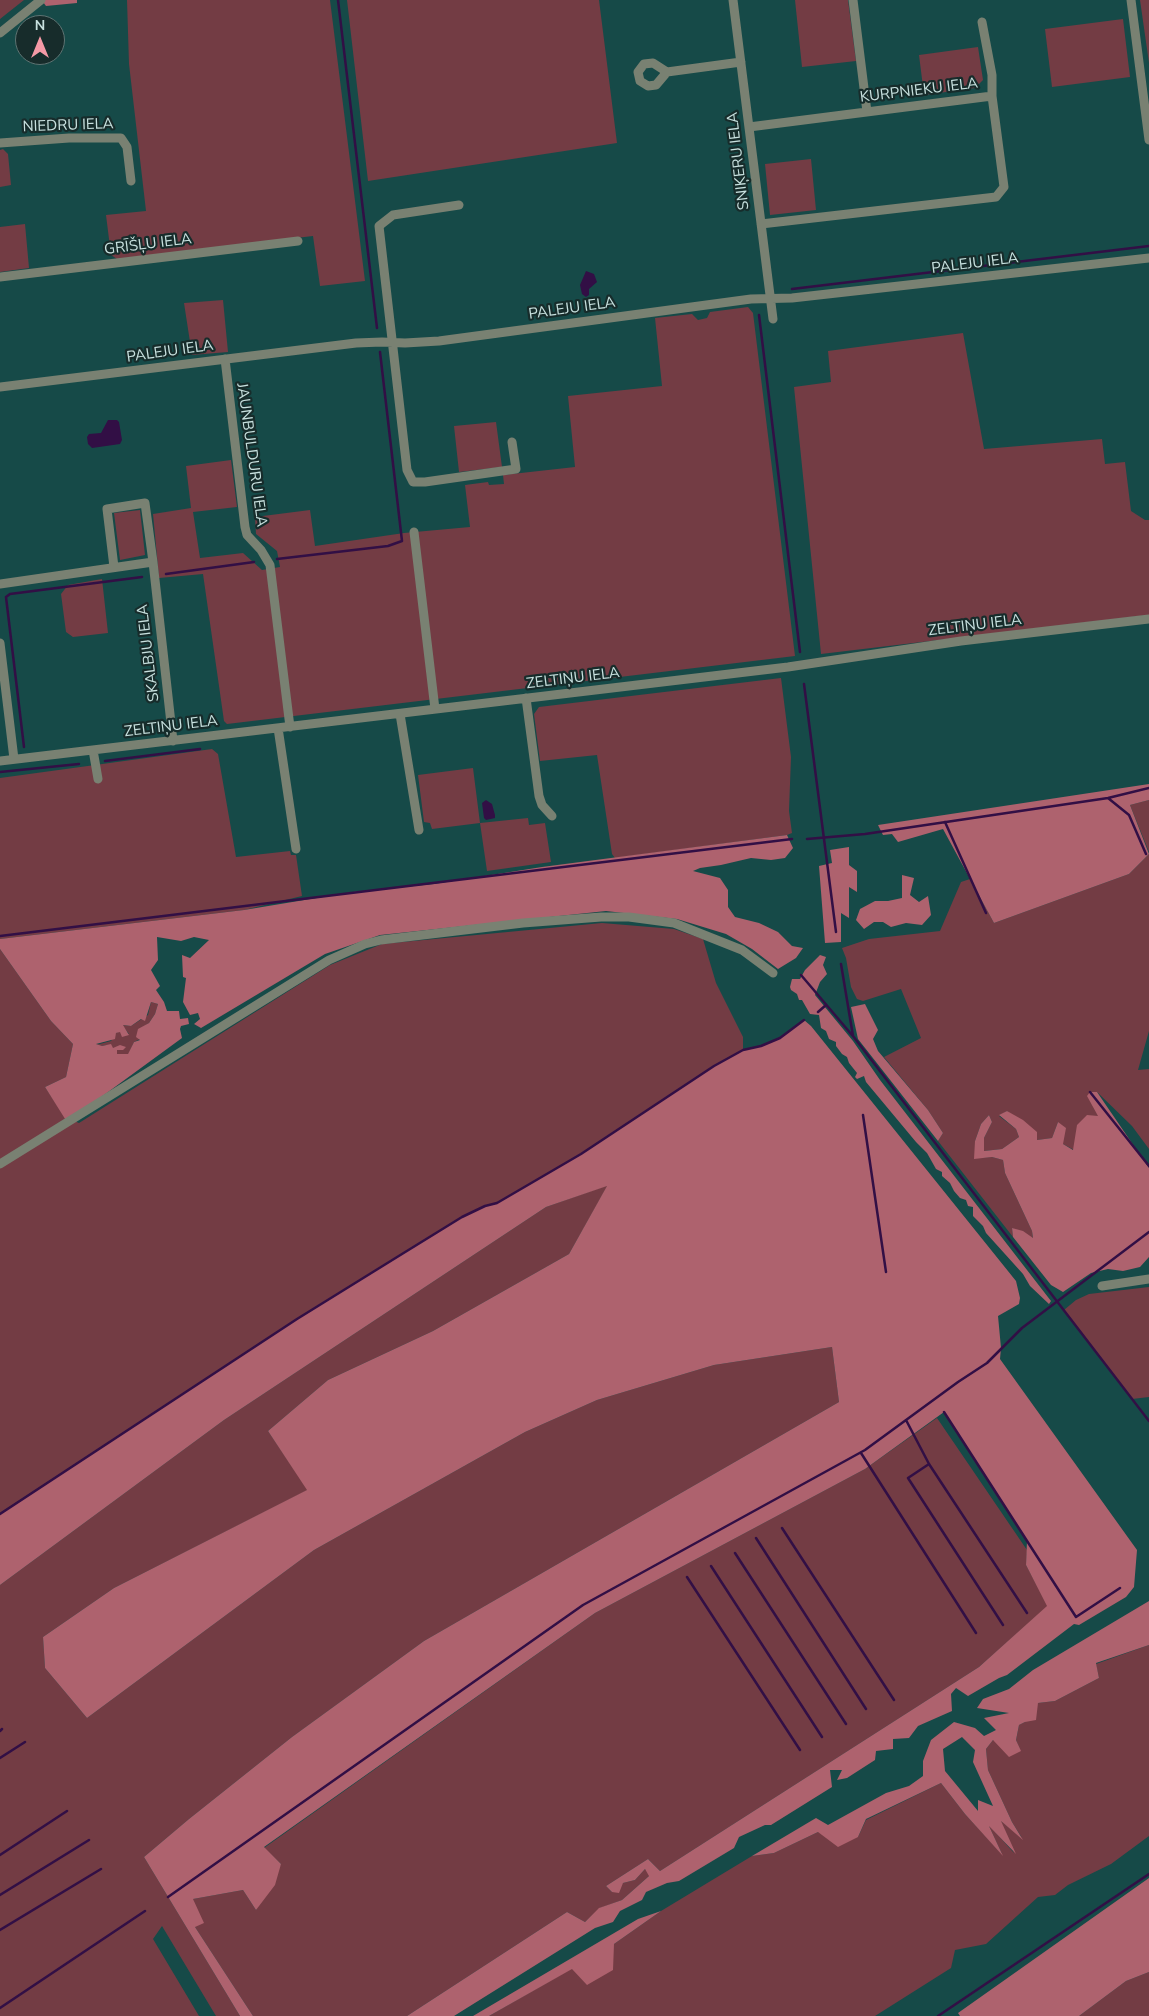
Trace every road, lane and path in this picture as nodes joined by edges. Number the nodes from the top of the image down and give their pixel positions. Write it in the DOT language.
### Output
graph roads {
  1 [pos="41,0"];
  2 [pos="733,0"];
  3 [pos="853,0"];
  4 [pos="1131,0"];
  5 [pos="982,22"];
  6 [pos="0,33"];
  7 [pos="741,62"];
  8 [pos="666,72"];
  9 [pos="992,96"];
  10 [pos="867,112"];
  11 [pos="749,127"];
  12 [pos="1149,134"];
  13 [pos="0,143"];
  14 [pos="131,181"];
  15 [pos="459,205"];
  16 [pos="761,224"];
  17 [pos="298,241"];
  18 [pos="1149,258"];
  19 [pos="0,277"];
  20 [pos="771,299"];
  21 [pos="774,319"];
  22 [pos="392,343"];
  23 [pos="225,359"];
  24 [pos="0,387"];
  25 [pos="512,442"];
  26 [pos="414,532"];
  27 [pos="153,562"];
  28 [pos="114,567"];
  29 [pos="0,584"];
  30 [pos="1149,619"];
  31 [pos="0,643"];
  32 [pos="526,698"];
  33 [pos="435,710"];
  34 [pos="400,714"];
  35 [pos="290,726"];
  36 [pos="278,728"];
  37 [pos="174,741"];
  38 [pos="93,750"];
  39 [pos="14,759"];
  40 [pos="0,761"];
  41 [pos="98,779"];
  42 [pos="552,816"];
  43 [pos="418,830"];
  44 [pos="296,849"];
  45 [pos="773,973"];
  46 [pos="0,1164"];
  47 [pos="1149,1279"];
  48 [pos="1102,1286"];
  1 -- 6 [label="street"];
  2 -- 7 [label="street, SNIĶERU IELA"];
  3 -- 10 [label="street"];
  4 -- 12 [label="street"];
  5 -- 9 [label="street"];
  7 -- 8 [label="street"];
  7 -- 11 [label="street, SNIĶERU IELA"];
  9 -- 10 [label="street, KURPNIEKU IELA"];
  9 -- 16 [label="street, KURPNIEKU IELA"];
  10 -- 11 [label="street, KURPNIEKU IELA"];
  11 -- 16 [label="street, SNIĶERU IELA"];
  13 -- 14 [label="street, NIEDRU IELA"];
  15 -- 22 [label="street"];
  16 -- 20 [label="street, SNIĶERU IELA"];
  17 -- 19 [label="street, GRĪŠĻU IELA"];
  18 -- 20 [label="street, PALEJU IELA"];
  20 -- 21 [label="street, SNIĶERU IELA"];
  20 -- 22 [label="street, PALEJU IELA"];
  22 -- 23 [label="street, PALEJU IELA"];
  22 -- 25 [label="street"];
  23 -- 24 [label="street, PALEJU IELA"];
  23 -- 35 [label="street, JAUNBULDURU IELA"];
  26 -- 33 [label="street"];
  27 -- 28 [label="street"];
  27 -- 28 [label="street, SKALBJU IELA"];
  27 -- 37 [label="street, SKALBJU IELA"];
  28 -- 29 [label="street"];
  30 -- 32 [label="street, ZELTIŅU IELA"];
  31 -- 39 [label="street"];
  32 -- 33 [label="street, ZELTIŅU IELA"];
  32 -- 42 [label="street"];
  33 -- 34 [label="street, ZELTIŅU IELA"];
  34 -- 35 [label="street, ZELTIŅU IELA"];
  34 -- 43 [label="street"];
  35 -- 36 [label="street, ZELTIŅU IELA"];
  36 -- 37 [label="street, ZELTIŅU IELA"];
  36 -- 44 [label="street"];
  37 -- 38 [label="street, ZELTIŅU IELA"];
  38 -- 39 [label="street, ZELTIŅU IELA"];
  38 -- 41 [label="street"];
  39 -- 40 [label="street, ZELTIŅU IELA"];
  45 -- 46 [label="street"];
  47 -- 48 [label="street"];
}
